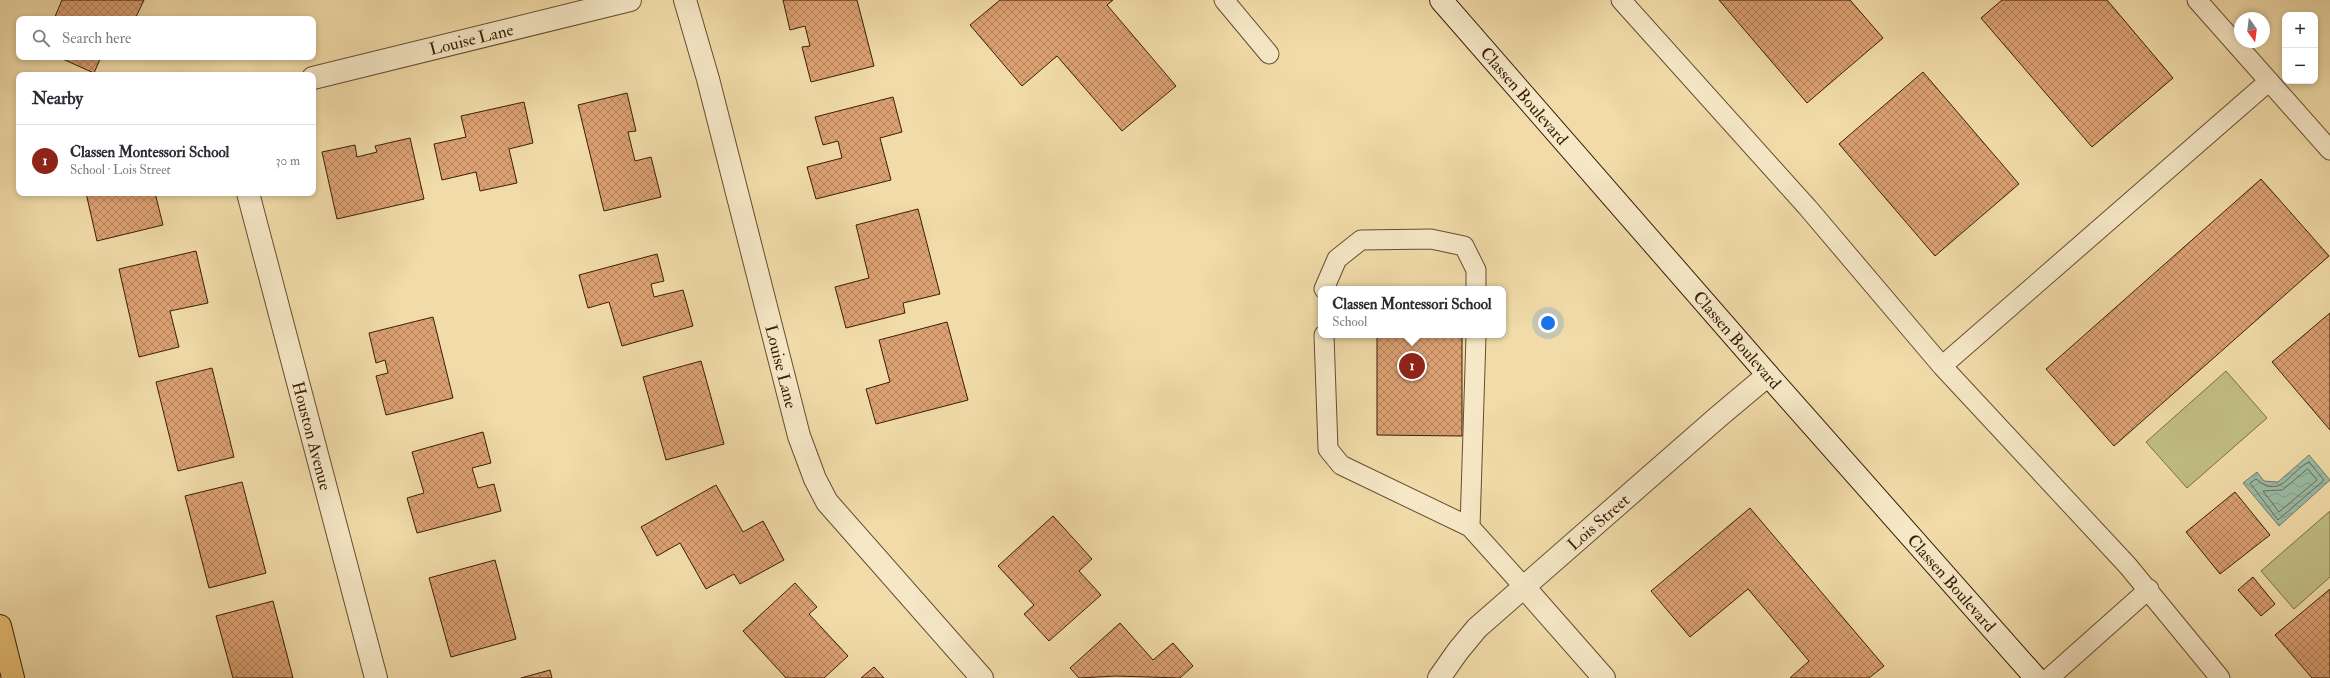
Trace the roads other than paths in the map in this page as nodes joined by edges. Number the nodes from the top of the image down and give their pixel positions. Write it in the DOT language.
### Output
graph roads {
  1 [pos="630,0"];
  2 [pos="685,0"];
  3 [pos="1224,0"];
  4 [pos="1441,0"];
  5 [pos="1621,0"];
  6 [pos="2197,0"];
  7 [pos="1269,54"];
  8 [pos="316,77"];
  9 [pos="2268,82"];
  10 [pos="2330,150"];
  11 [pos="249,196"];
  12 [pos="1325,286"];
  13 [pos="1476,286"];
  14 [pos="1324,338"];
  15 [pos="1476,338"];
  16 [pos="1942,366"];
  17 [pos="1768,375"];
  18 [pos="1470,527"];
  19 [pos="1524,587"];
  20 [pos="2148,590"];
  21 [pos="0,626"];
  22 [pos="13,678"];
  23 [pos="376,678"];
  24 [pos="982,678"];
  25 [pos="1439,678"];
  26 [pos="1604,678"];
  27 [pos="2036,678"];
  28 [pos="2049,678"];
  29 [pos="2220,678"];
  1 -- 8 [label="street, Louise Lane"];
  2 -- 24 [label="street, Louise Lane"];
  3 -- 7 [label="lane"];
  4 -- 17 [label="street, Classen Boulevard"];
  5 -- 16 [label="lane"];
  6 -- 9 [label="lane"];
  9 -- 10 [label="lane"];
  9 -- 16 [label="lane"];
  11 -- 23 [label="street, Houston Avenue"];
  12 -- 13 [label="lane"];
  14 -- 18 [label="lane"];
  15 -- 18 [label="lane"];
  16 -- 20 [label="lane"];
  17 -- 19 [label="street, Lois Street"];
  17 -- 27 [label="street, Classen Boulevard"];
  18 -- 19 [label="lane"];
  19 -- 25 [label="street, Lois Street"];
  19 -- 26 [label="street"];
  20 -- 28 [label="lane"];
  20 -- 29 [label="lane"];
  21 -- 22 [label="main road"];
}
